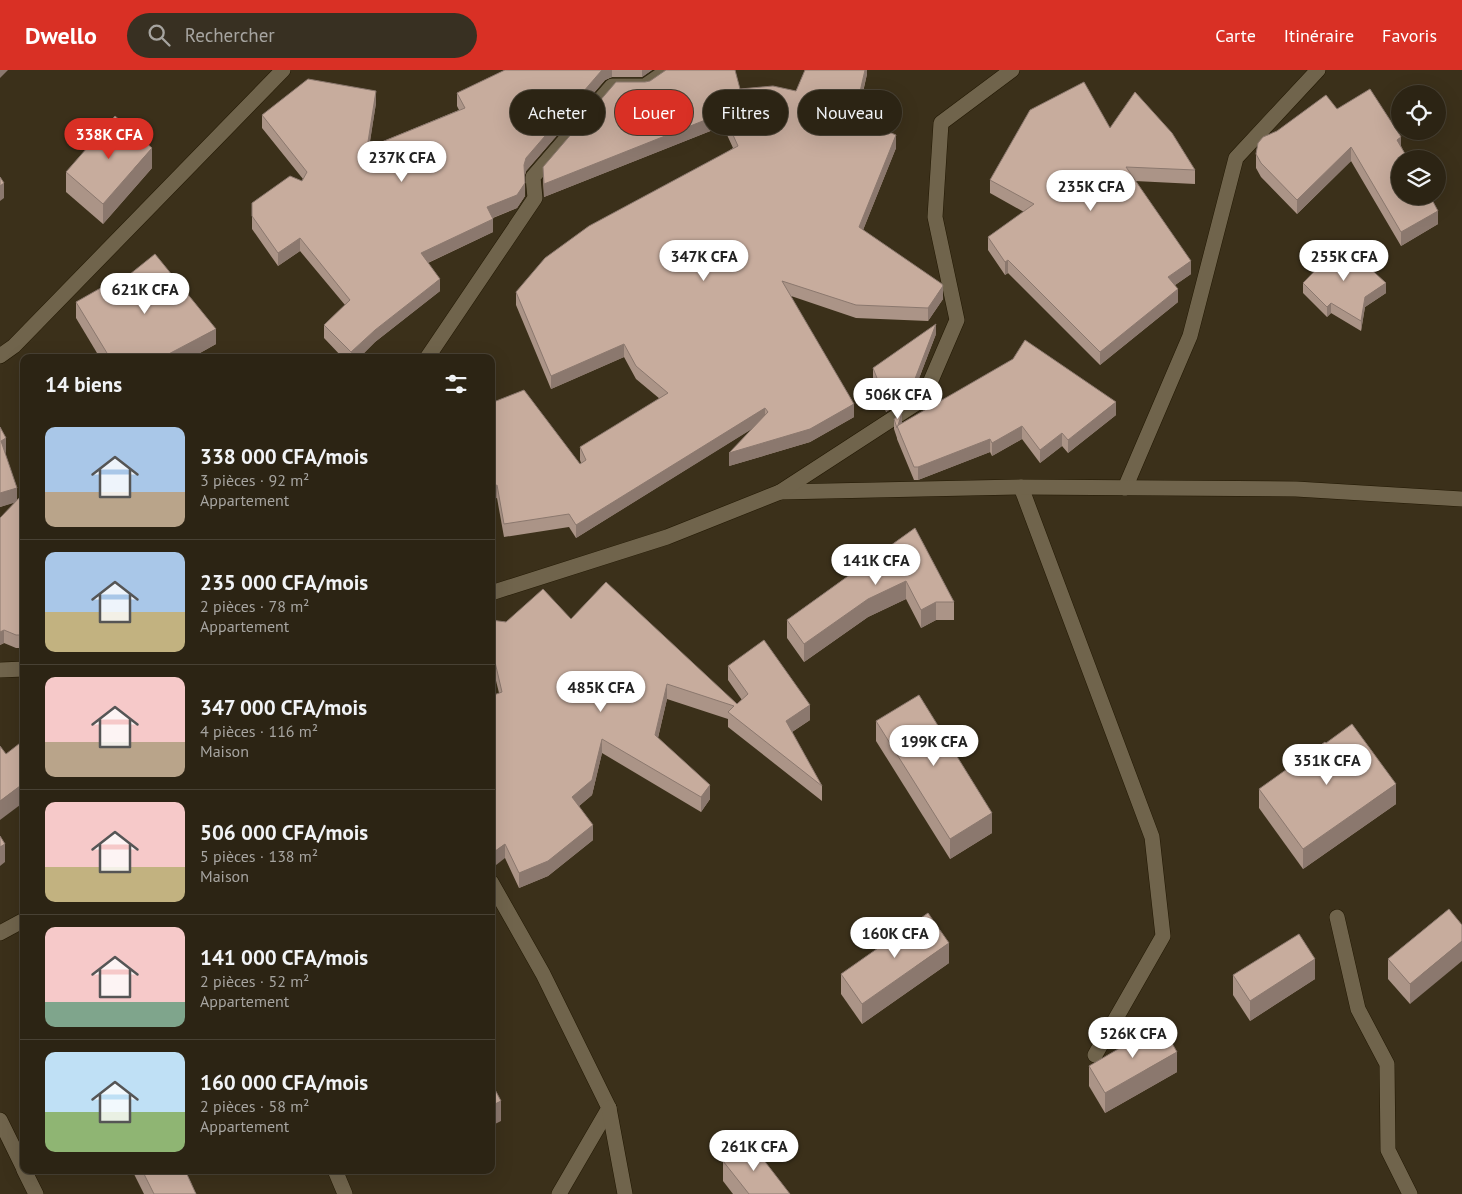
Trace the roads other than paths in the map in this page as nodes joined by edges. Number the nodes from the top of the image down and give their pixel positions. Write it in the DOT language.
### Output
graph roads {
  1 [pos="283,70"];
  2 [pos="668,70"];
  3 [pos="1012,70"];
  4 [pos="1318,70"];
  5 [pos="430,354"];
  6 [pos="0,356"];
  7 [pos="1021,487"];
  8 [pos="1125,488"];
  9 [pos="780,492"];
  10 [pos="1462,499"];
  11 [pos="495,592"];
  12 [pos="20,669"];
  13 [pos="0,670"];
  14 [pos="495,889"];
  15 [pos="1338,917"];
  16 [pos="20,922"];
  17 [pos="0,933"];
  18 [pos="1095,1055"];
  19 [pos="609,1108"];
  20 [pos="0,1120"];
  21 [pos="20,1161"];
  22 [pos="26,1174"];
  23 [pos="337,1174"];
  24 [pos="36,1194"];
  25 [pos="345,1194"];
  26 [pos="559,1194"];
  27 [pos="625,1194"];
  28 [pos="1410,1194"];
  1 -- 6 [label="street"];
  2 -- 5 [label="street"];
  3 -- 9 [label="street"];
  4 -- 8 [label="street"];
  7 -- 8 [label="street"];
  7 -- 9 [label="street"];
  7 -- 18 [label="street"];
  8 -- 10 [label="street"];
  9 -- 11 [label="street"];
  12 -- 13 [label="street"];
  14 -- 19 [label="street"];
  15 -- 28 [label="street"];
  16 -- 17 [label="street"];
  19 -- 26 [label="street"];
  19 -- 27 [label="street"];
  20 -- 21 [label="street"];
  22 -- 24 [label="street"];
  23 -- 25 [label="street"];
}
